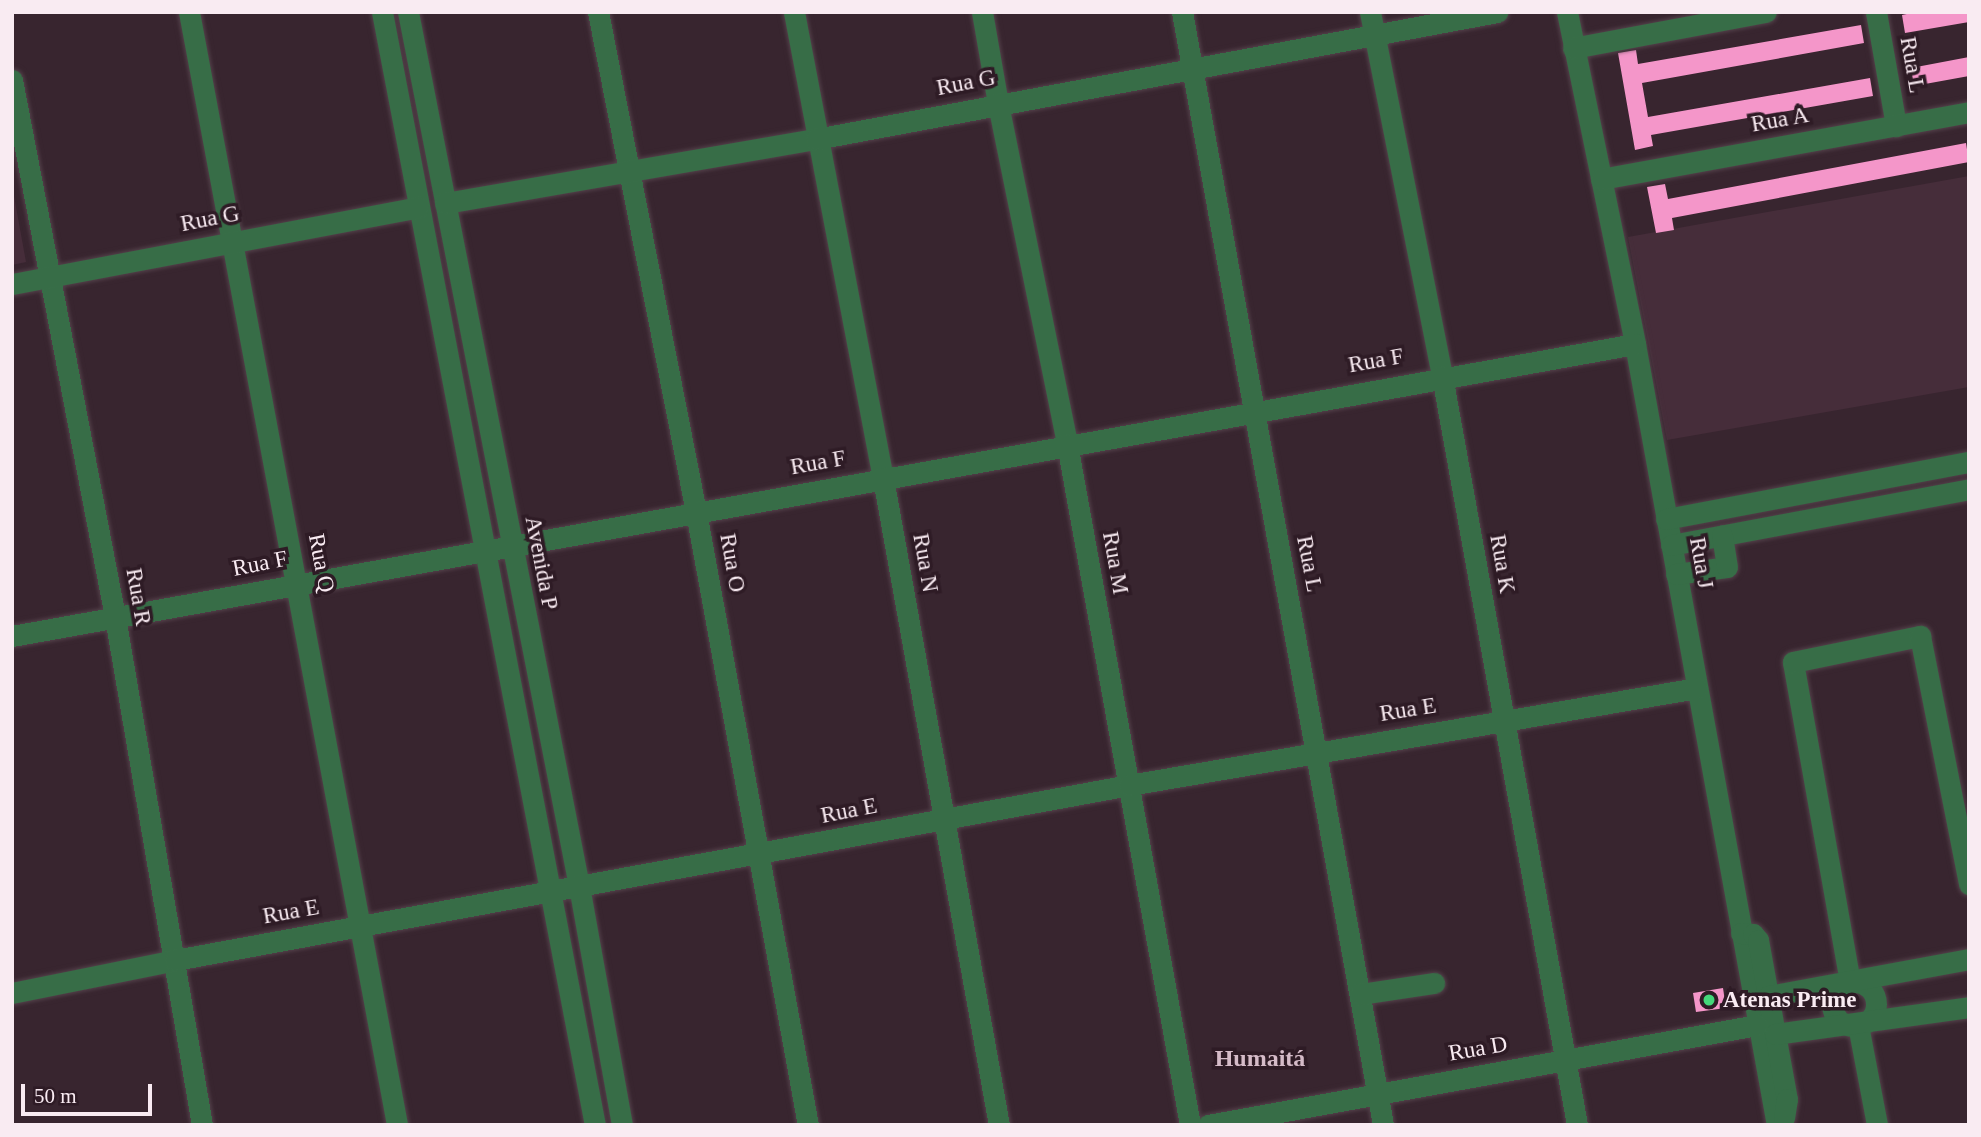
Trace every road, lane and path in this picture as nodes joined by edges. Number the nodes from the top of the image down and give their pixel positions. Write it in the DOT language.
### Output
graph roads {
  1 [pos="189,12"];
  2 [pos="382,12"];
  3 [pos="408,12"];
  4 [pos="598,12"];
  5 [pos="794,12"];
  6 [pos="982,12"];
  7 [pos="1182,12"];
  8 [pos="1370,12"];
  9 [pos="1497,12"];
  10 [pos="1567,12"];
  11 [pos="1766,12"];
  12 [pos="1876,12"];
  13 [pos="1373,35"];
  14 [pos="1573,48"];
  15 [pos="1192,68"];
  16 [pos="12,80"];
  17 [pos="998,104"];
  18 [pos="1969,112"];
  19 [pos="1896,126"];
  20 [pos="816,139"];
  21 [pos="628,172"];
  22 [pos="1601,180"];
  23 [pos="445,203"];
  24 [pos="418,207"];
  25 [pos="233,242"];
  26 [pos="51,276"];
  27 [pos="12,284"];
  28 [pos="1634,344"];
  29 [pos="1442,376"];
  30 [pos="1254,410"];
  31 [pos="1067,444"];
  32 [pos="1969,462"];
  33 [pos="883,478"];
  34 [pos="1969,489"];
  35 [pos="696,512"];
  36 [pos="1666,519"];
  37 [pos="1722,535"];
  38 [pos="510,544"];
  39 [pos="1671,545"];
  40 [pos="485,548"];
  41 [pos="1676,574"];
  42 [pos="298,583"];
  43 [pos="115,617"];
  44 [pos="12,636"];
  45 [pos="1697,688"];
  46 [pos="1503,721"];
  47 [pos="1317,751"];
  48 [pos="1129,785"];
  49 [pos="945,820"];
  50 [pos="757,855"];
  51 [pos="1969,884"];
  52 [pos="579,886"];
  53 [pos="550,890"];
  54 [pos="361,927"];
  55 [pos="1741,933"];
  56 [pos="1969,959"];
  57 [pos="175,960"];
  58 [pos="1850,982"];
  59 [pos="1434,983"];
  60 [pos="12,993"];
  61 [pos="1360,994"];
  62 [pos="1768,996"];
  63 [pos="1969,1007"];
  64 [pos="1858,1025"];
  65 [pos="1766,1030"];
  66 [pos="1565,1060"];
  67 [pos="1377,1094"];
  68 [pos="1777,1124"];
  69 [pos="202,1125"];
  70 [pos="397,1125"];
  71 [pos="595,1125"];
  72 [pos="622,1125"];
  73 [pos="808,1125"];
  74 [pos="999,1125"];
  75 [pos="1190,1125"];
  76 [pos="1208,1125"];
  77 [pos="1383,1125"];
  78 [pos="1577,1125"];
  79 [pos="1877,1125"];
  1 -- 25 [label="street, Rua Q"];
  2 -- 24 [label="street"];
  3 -- 23 [label="street, Avenida P"];
  4 -- 21 [label="street, Rua O"];
  5 -- 20 [label="street, Rua N"];
  6 -- 17 [label="street, Rua M"];
  7 -- 15 [label="street, Rua L"];
  8 -- 13 [label="street, Rua K"];
  9 -- 13 [label="street, Rua G"];
  10 -- 14 [label="street, Rua J"];
  11 -- 14 [label="street"];
  12 -- 19 [label="street, Rua L"];
  13 -- 15 [label="street, Rua G"];
  13 -- 29 [label="street, Rua K"];
  14 -- 22 [label="street, Rua J"];
  15 -- 17 [label="street, Rua G"];
  15 -- 30 [label="street, Rua L"];
  16 -- 26 [label="street, Rua R"];
  17 -- 20 [label="street, Rua G"];
  17 -- 31 [label="street, Rua M"];
  18 -- 19 [label="street, Rua A"];
  19 -- 22 [label="street, Rua A"];
  20 -- 21 [label="street, Rua G"];
  20 -- 33 [label="street, Rua N"];
  21 -- 23 [label="street, Rua G"];
  21 -- 35 [label="street, Rua O"];
  22 -- 28 [label="street, Rua J"];
  23 -- 38 [label="street, Avenida P"];
  24 -- 25 [label="street, Rua G"];
  24 -- 40 [label="street"];
  25 -- 26 [label="street, Rua G"];
  25 -- 42 [label="street, Rua Q"];
  26 -- 27 [label="street, Rua G"];
  26 -- 43 [label="street, Rua R"];
  28 -- 29 [label="street, Rua F"];
  28 -- 36 [label="street, Rua J"];
  29 -- 30 [label="street, Rua F"];
  29 -- 46 [label="street, Rua K"];
  30 -- 31 [label="street, Rua F"];
  30 -- 47 [label="street, Rua L"];
  31 -- 33 [label="street, Rua F"];
  31 -- 48 [label="street, Rua M"];
  32 -- 36 [label="street"];
  33 -- 35 [label="street, Rua F"];
  33 -- 49 [label="street, Rua N"];
  34 -- 37 [label="street"];
  35 -- 38 [label="street, Rua F"];
  35 -- 50 [label="street, Rua O"];
  36 -- 39 [label="street, Rua J"];
  37 -- 39 [label="street"];
  37 -- 41 [label="street"];
  38 -- 40 [label="street, Rua F"];
  38 -- 52 [label="street, Avenida P"];
  39 -- 41 [label="street, Rua J"];
  40 -- 42 [label="street, Rua F"];
  40 -- 53 [label="street"];
  41 -- 45 [label="street, Rua J"];
  42 -- 43 [label="street, Rua F"];
  42 -- 54 [label="street, Rua Q"];
  43 -- 44 [label="street, Rua F"];
  43 -- 57 [label="street, Rua R"];
  45 -- 46 [label="street, Rua E"];
  45 -- 55 [label="street, Rua J"];
  46 -- 47 [label="street, Rua E"];
  46 -- 66 [label="street, Rua K"];
  47 -- 48 [label="street, Rua E"];
  47 -- 61 [label="street, Rua L"];
  48 -- 49 [label="street, Rua E"];
  48 -- 75 [label="street, Rua M"];
  49 -- 50 [label="street, Rua E"];
  49 -- 74 [label="street, Rua N"];
  50 -- 52 [label="street, Rua E"];
  50 -- 73 [label="street, Rua O"];
  51 -- 58 [label="street"];
  52 -- 53 [label="street, Rua E"];
  52 -- 72 [label="street, Avenida P"];
  53 -- 54 [label="street, Rua E"];
  53 -- 71 [label="street"];
  54 -- 57 [label="street, Rua E"];
  54 -- 70 [label="street, Rua Q"];
  55 -- 62 [label="street"];
  55 -- 65 [label="street, Rua J"];
  56 -- 58 [label="street"];
  57 -- 60 [label="street, Rua E"];
  57 -- 69 [label="street, Rua R"];
  58 -- 62 [label="street"];
  58 -- 64 [label="street"];
  58 -- 64 [label="street"];
  59 -- 61 [label="street"];
  61 -- 67 [label="street, Rua L"];
  62 -- 65 [label="street"];
  63 -- 64 [label="street, Rua D"];
  64 -- 65 [label="street, Rua D"];
  64 -- 79 [label="street"];
  65 -- 66 [label="street, Rua D"];
  65 -- 68 [label="street, Rua J"];
  66 -- 67 [label="street, Rua D"];
  66 -- 78 [label="street, Rua K"];
  67 -- 76 [label="street, Rua D"];
  67 -- 77 [label="street, Rua L"];
}
